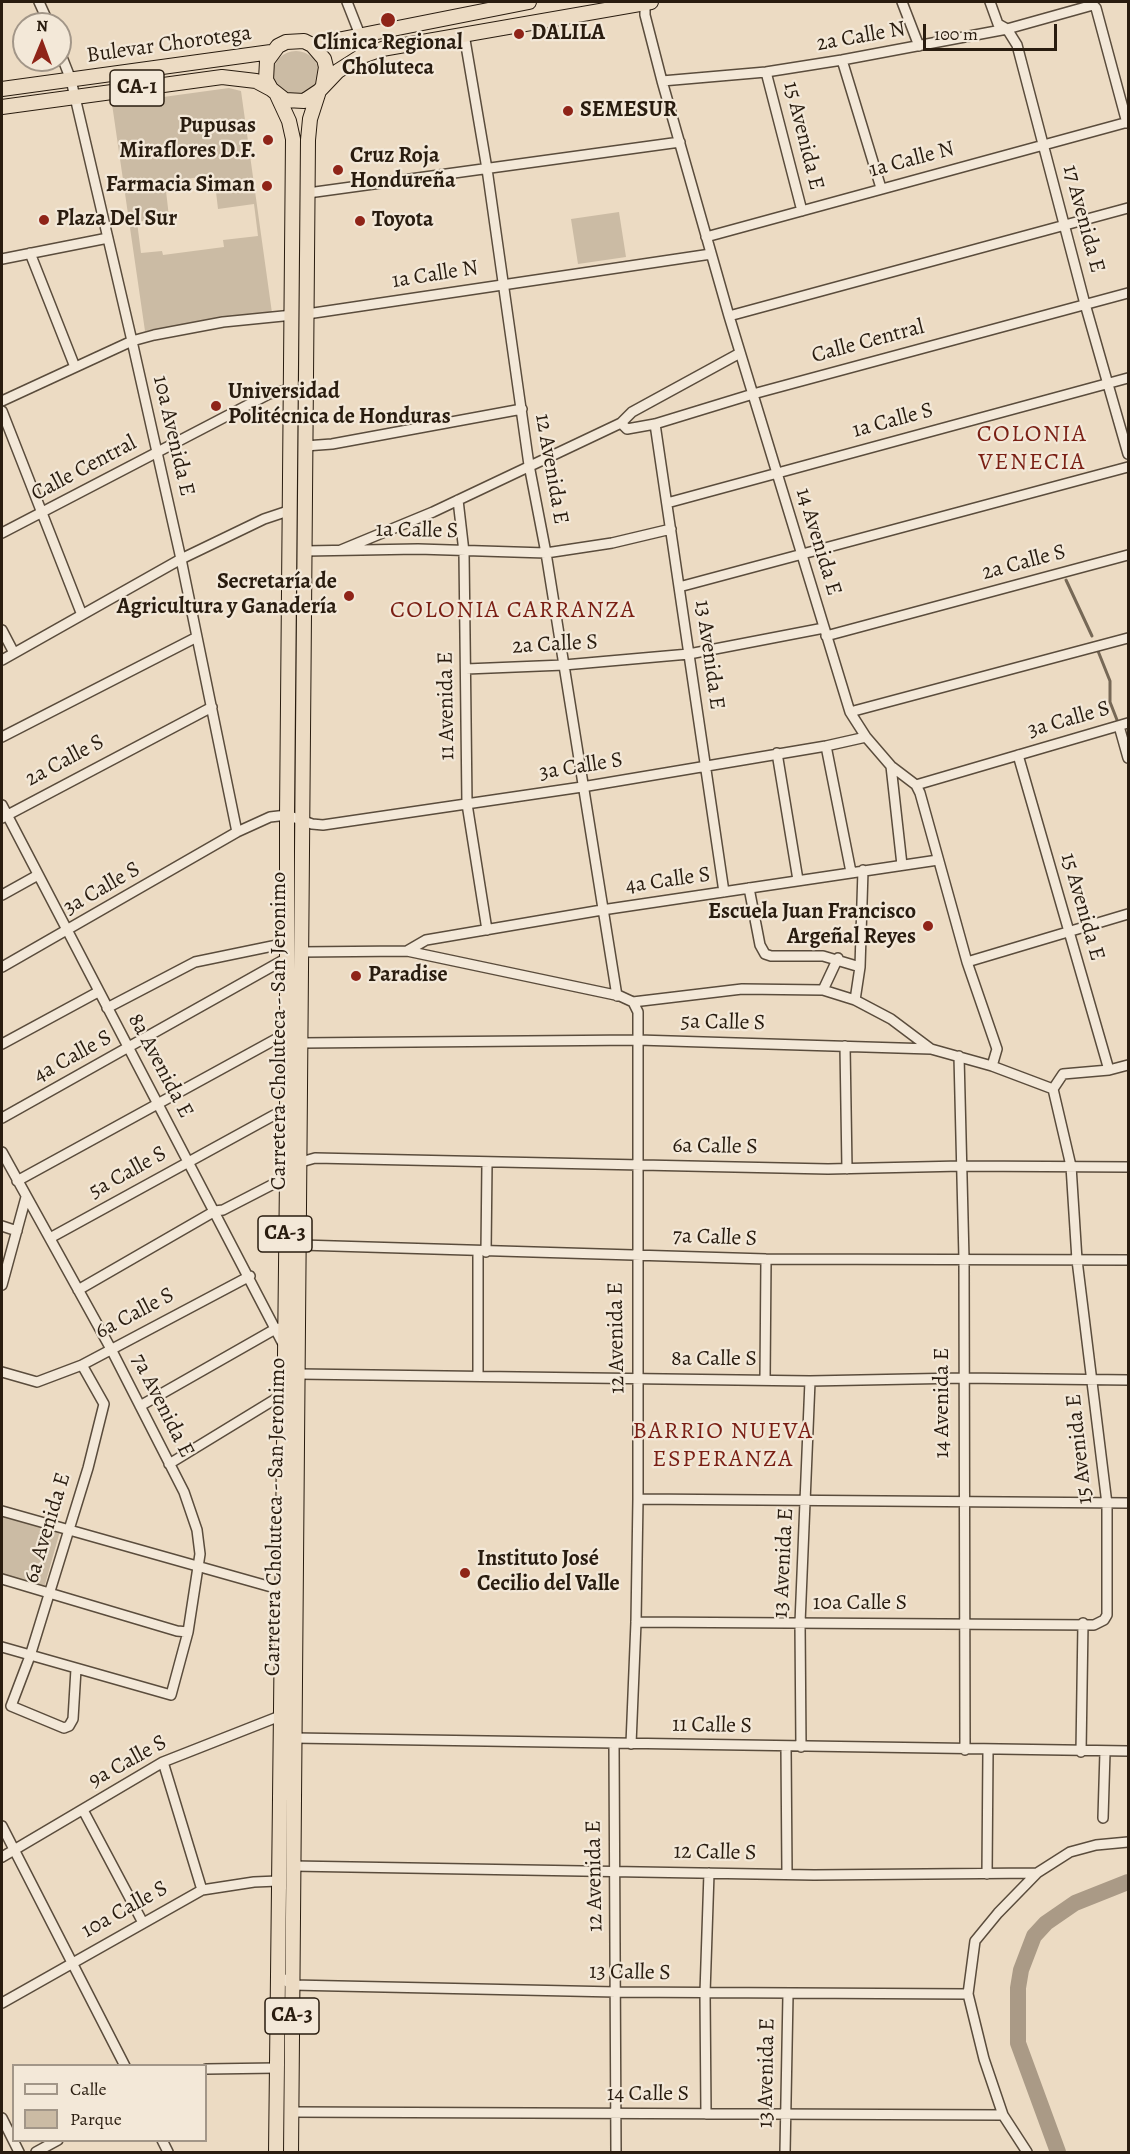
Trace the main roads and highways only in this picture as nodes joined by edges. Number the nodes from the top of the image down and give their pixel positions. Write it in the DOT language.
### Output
graph roads {
  1 [pos="529,2"];
  2 [pos="645,2"];
  3 [pos="312,45"];
  4 [pos="272,52"];
  5 [pos="321,88"];
  6 [pos="2,89"];
  7 [pos="274,92"];
  8 [pos="2,107"];
  9 [pos="300,315"];
  10 [pos="299,388"];
  11 [pos="276,2152"];
  12 [pos="291,2152"];
  1 -- 3 [label="highway, CA-1"];
  2 -- 5 [label="highway, CA-1"];
  3 -- 4 [label="highway, CA-1"];
  3 -- 5 [label="highway"];
  4 -- 6 [label="highway, Bulevar Chorotega / CA-1"];
  4 -- 7 [label="highway"];
  5 -- 7 [label="highway, CA-1"];
  5 -- 9 [label="highway, Carretera Choluteca - San Jeronimo / CA-3"];
  7 -- 8 [label="highway, Bulevar Chorotega / CA-1"];
  7 -- 9 [label="highway, Carretera Choluteca - San Jeronimo / CA-3"];
  9 -- 10 [label="highway, Carretera Choluteca - San Jeronimo / CA-3"];
  10 -- 11 [label="highway, Carretera Choluteca - San Jeronimo / CA-3"];
  10 -- 12 [label="highway, Carretera Choluteca - San Jeronimo / CA-3"];
}
